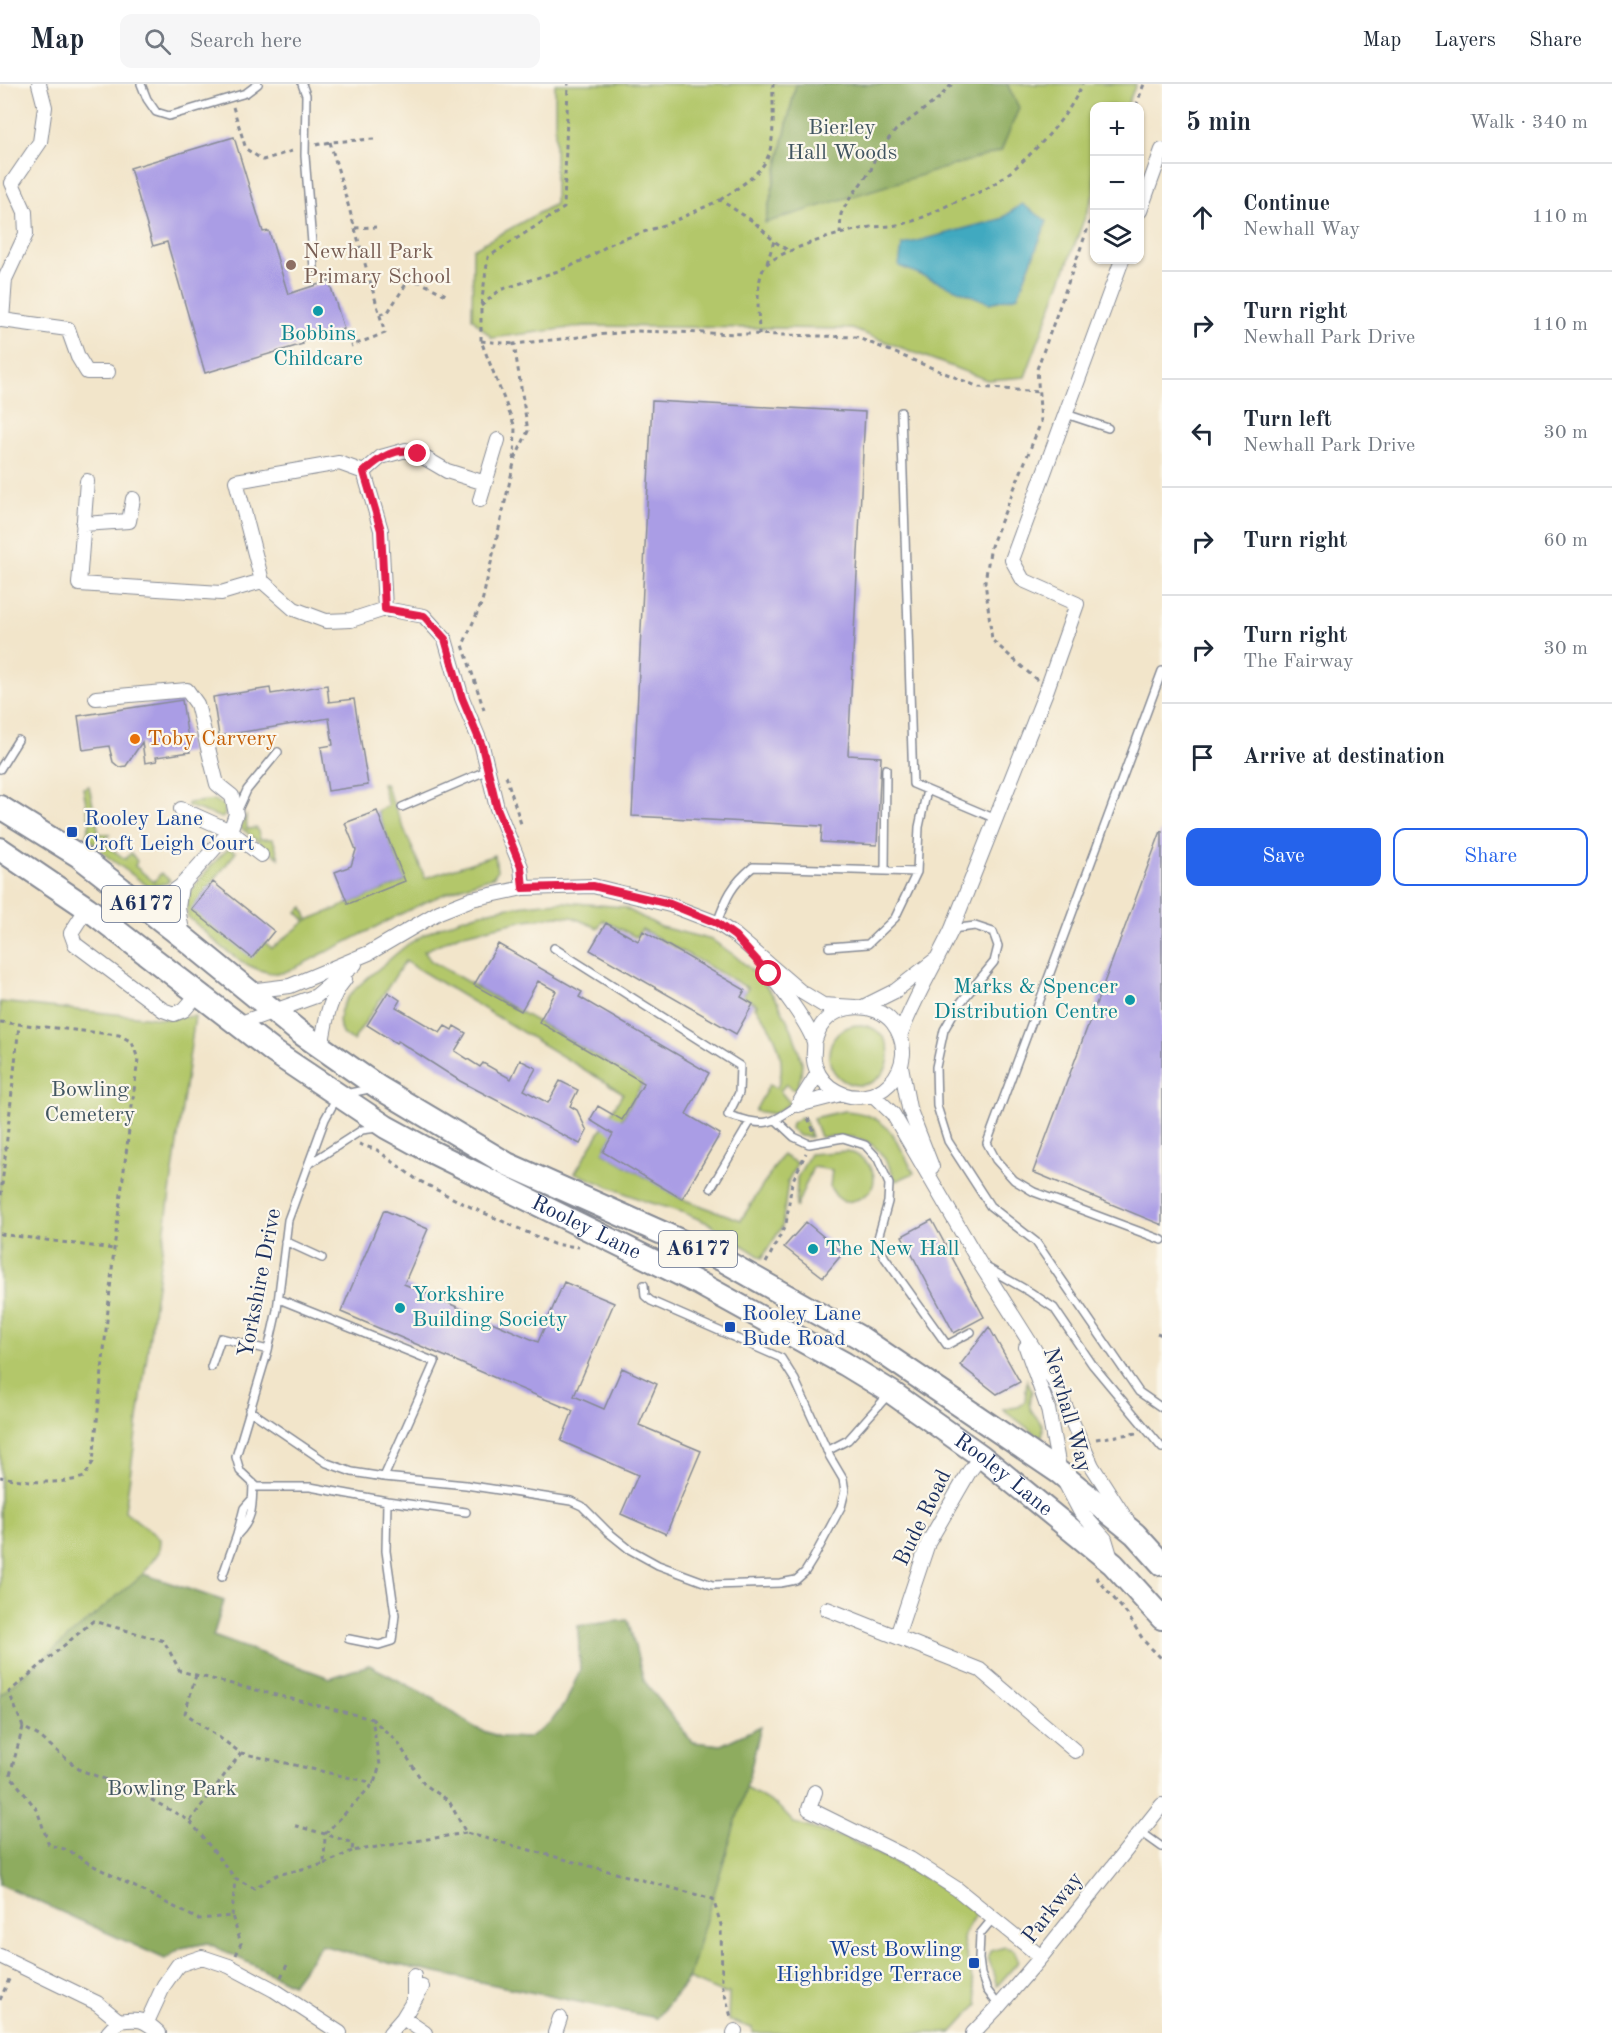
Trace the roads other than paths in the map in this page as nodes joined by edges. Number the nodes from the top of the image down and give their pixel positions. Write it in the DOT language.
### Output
graph roads {
  1 [pos="39,84"];
  2 [pos="141,84"];
  3 [pos="258,84"];
  4 [pos="302,84"];
  5 [pos="1162,150"];
  6 [pos="6,182"];
  7 [pos="1141,210"];
  8 [pos="1121,264"];
  9 [pos="314,268"];
  10 [pos="1,320"];
  11 [pos="108,372"];
  12 [pos="901,412"];
  13 [pos="1066,414"];
  14 [pos="1108,428"];
  15 [pos="498,440"];
  16 [pos="364,472"];
  17 [pos="87,482"];
  18 [pos="485,483"];
  19 [pos="133,499"];
  20 [pos="480,500"];
  21 [pos="83,524"];
  22 [pos="262,581"];
  23 [pos="385,609"];
  24 [pos="1162,671"];
  25 [pos="96,698"];
  26 [pos="18,740"];
  27 [pos="278,752"];
  28 [pos="0,769"];
  29 [pos="886,769"];
  30 [pos="488,770"];
  31 [pos="927,790"];
  32 [pos="0,807"];
  33 [pos="402,807"];
  34 [pos="181,809"];
  35 [pos="236,814"];
  36 [pos="996,819"];
  37 [pos="230,831"];
  38 [pos="0,849"];
  39 [pos="261,855"];
  40 [pos="885,871"];
  41 [pos="917,872"];
  42 [pos="181,886"];
  43 [pos="523,888"];
  44 [pos="134,899"];
  45 [pos="87,908"];
  46 [pos="717,923"];
  47 [pos="952,929"];
  48 [pos="735,936"];
  49 [pos="184,938"];
  50 [pos="829,947"];
  51 [pos="554,948"];
  52 [pos="369,953"];
  53 [pos="939,957"];
  54 [pos="249,991"];
  55 [pos="199,993"];
  56 [pos="859,1007"];
  57 [pos="274,1012"];
  58 [pos="238,1024"];
  59 [pos="900,1036"];
  60 [pos="814,1042"];
  61 [pos="321,1049"];
  62 [pos="901,1065"];
  63 [pos="818,1073"];
  64 [pos="378,1087"];
  65 [pos="841,1094"];
  66 [pos="873,1095"];
  67 [pos="338,1096"];
  68 [pos="800,1105"];
  69 [pos="776,1120"];
  70 [pos="750,1122"];
  71 [pos="386,1127"];
  72 [pos="308,1165"];
  73 [pos="711,1188"];
  74 [pos="964,1234"];
  75 [pos="1162,1240"];
  76 [pos="285,1241"];
  77 [pos="322,1258"];
  78 [pos="979,1262"];
  79 [pos="644,1285"];
  80 [pos="279,1299"];
  81 [pos="1020,1328"];
  82 [pos="971,1332"];
  83 [pos="268,1350"];
  84 [pos="211,1367"];
  85 [pos="891,1392"];
  86 [pos="1162,1408"];
  87 [pos="249,1410"];
  88 [pos="1162,1448"];
  89 [pos="827,1451"];
  90 [pos="981,1456"];
  91 [pos="1060,1473"];
  92 [pos="384,1478"];
  93 [pos="253,1483"];
  94 [pos="387,1501"];
  95 [pos="466,1512"];
  96 [pos="1135,1534"];
  97 [pos="1113,1564"];
  98 [pos="1162,1564"];
  99 [pos="222,1576"];
  100 [pos="827,1609"];
  101 [pos="1162,1618"];
  102 [pos="897,1636"];
  103 [pos="349,1639"];
  104 [pos="1075,1751"];
  105 [pos="814,1792"];
  106 [pos="1162,1805"];
  107 [pos="1142,1832"];
  108 [pos="1162,1847"];
  109 [pos="994,1917"];
  110 [pos="0,1956"];
  111 [pos="1041,1957"];
  112 [pos="418,1982"];
  113 [pos="999,2006"];
  114 [pos="403,2018"];
  115 [pos="560,2018"];
  116 [pos="119,2020"];
  117 [pos="147,2022"];
  118 [pos="108,2033"];
  119 [pos="159,2033"];
  120 [pos="340,2033"];
  121 [pos="390,2033"];
  122 [pos="425,2033"];
  123 [pos="555,2033"];
  124 [pos="973,2033"];
  1 -- 6 [label="street"];
  2 -- 3 [label="lane"];
  4 -- 9 [label="lane"];
  5 -- 7 [label="street"];
  6 -- 10 [label="street"];
  8 -- 13 [label="street"];
  10 -- 11 [label="street"];
  12 -- 31 [label="lane"];
  13 -- 14 [label="lane"];
  13 -- 36 [label="street"];
  15 -- 18 [label="street"];
  16 -- 18 [label="street"];
  16 -- 22 [label="street"];
  16 -- 23 [label="street"];
  17 -- 21 [label="street"];
  18 -- 20 [label="street"];
  19 -- 21 [label="street"];
  21 -- 22 [label="street"];
  22 -- 23 [label="street"];
  23 -- 30 [label="street"];
  24 -- 75 [label="lane"];
  25 -- 35 [label="street"];
  26 -- 28 [label="lane"];
  27 -- 35 [label="lane"];
  29 -- 40 [label="lane"];
  30 -- 33 [label="lane"];
  30 -- 43 [label="street"];
  31 -- 36 [label="lane"];
  31 -- 41 [label="lane"];
  32 -- 44 [label="highway, Rooley Lane / A6177"];
  34 -- 37 [label="street"];
  35 -- 37 [label="street"];
  36 -- 47 [label="street"];
  37 -- 39 [label="street"];
  37 -- 42 [label="street"];
  38 -- 45 [label="highway, Rooley Lane / A6177"];
  40 -- 41 [label="lane"];
  40 -- 46 [label="lane"];
  41 -- 50 [label="lane"];
  42 -- 44 [label="street"];
  42 -- 49 [label="street"];
  43 -- 46 [label="street"];
  43 -- 52 [label="street"];
  44 -- 49 [label="highway, Rooley Lane / A6177"];
  45 -- 55 [label="highway, Rooley Lane / A6177"];
  45 -- 55 [label="street"];
  46 -- 48 [label="street"];
  47 -- 53 [label="street"];
  47 -- 86 [label="lane"];
  48 -- 56 [label="street"];
  48 -- 60 [label="street"];
  49 -- 54 [label="highway, Rooley Lane / A6177"];
  51 -- 70 [label="lane"];
  52 -- 54 [label="street"];
  52 -- 57 [label="street"];
  52 -- 61 [label="street"];
  53 -- 56 [label="street"];
  53 -- 59 [label="street"];
  54 -- 57 [label="highway, Rooley Lane / A6177"];
  55 -- 58 [label="highway, Rooley Lane / A6177"];
  56 -- 59 [label="street"];
  56 -- 60 [label="street"];
  57 -- 58 [label="street"];
  57 -- 61 [label="highway, Rooley Lane / A6177"];
  58 -- 67 [label="highway, Rooley Lane / A6177"];
  59 -- 62 [label="street, Newhall Way"];
  60 -- 63 [label="street"];
  61 -- 64 [label="highway, Rooley Lane / A6177"];
  62 -- 66 [label="street"];
  62 -- 74 [label="street, Newhall Way"];
  63 -- 65 [label="street"];
  63 -- 68 [label="street"];
  64 -- 67 [label="lane"];
  64 -- 91 [label="highway, Rooley Lane / A6177"];
  65 -- 66 [label="street"];
  65 -- 68 [label="street"];
  66 -- 74 [label="street, Newhall Way"];
  67 -- 71 [label="highway, Rooley Lane / A6177"];
  67 -- 72 [label="lane, Yorkshire Drive"];
  68 -- 69 [label="lane"];
  69 -- 70 [label="lane"];
  69 -- 82 [label="lane"];
  70 -- 73 [label="lane"];
  71 -- 72 [label="lane"];
  71 -- 85 [label="highway, Rooley Lane / A6177"];
  72 -- 76 [label="lane, Yorkshire Drive"];
  74 -- 78 [label="street, Newhall Way"];
  76 -- 77 [label="lane"];
  76 -- 80 [label="lane, Yorkshire Drive"];
  78 -- 81 [label="street, Newhall Way"];
  78 -- 88 [label="lane"];
  79 -- 89 [label="lane"];
  80 -- 83 [label="lane, Yorkshire Drive"];
  80 -- 92 [label="lane"];
  81 -- 91 [label="street, Newhall Way"];
  81 -- 96 [label="street, Newhall Way"];
  83 -- 84 [label="lane"];
  83 -- 87 [label="lane, Yorkshire Drive"];
  85 -- 89 [label="lane"];
  85 -- 90 [label="highway, Rooley Lane / A6177"];
  87 -- 92 [label="lane"];
  87 -- 93 [label="lane, Yorkshire Drive"];
  89 -- 92 [label="lane"];
  90 -- 97 [label="highway, Rooley Lane / A6177"];
  90 -- 102 [label="street, Bude Road"];
  91 -- 96 [label="highway, Rooley Lane / A6177"];
  91 -- 97 [label="street, Newhall Way"];
  93 -- 94 [label="lane"];
  93 -- 99 [label="lane"];
  94 -- 95 [label="lane"];
  94 -- 103 [label="lane"];
  96 -- 98 [label="highway, Rooley Lane / A6177"];
  97 -- 101 [label="highway, Rooley Lane / A6177"];
  100 -- 102 [label="street"];
  102 -- 104 [label="street"];
  105 -- 109 [label="street"];
  106 -- 107 [label="street, Parkway"];
  107 -- 108 [label="lane"];
  107 -- 111 [label="street, Parkway"];
  109 -- 111 [label="street"];
  109 -- 113 [label="lane"];
  110 -- 116 [label="street"];
  111 -- 113 [label="street, Parkway"];
  112 -- 114 [label="street"];
  113 -- 124 [label="street, Parkway"];
  114 -- 121 [label="street"];
  114 -- 122 [label="street"];
  115 -- 123 [label="street"];
  116 -- 117 [label="street"];
  116 -- 118 [label="street"];
  117 -- 119 [label="street"];
  117 -- 120 [label="street"];
}
